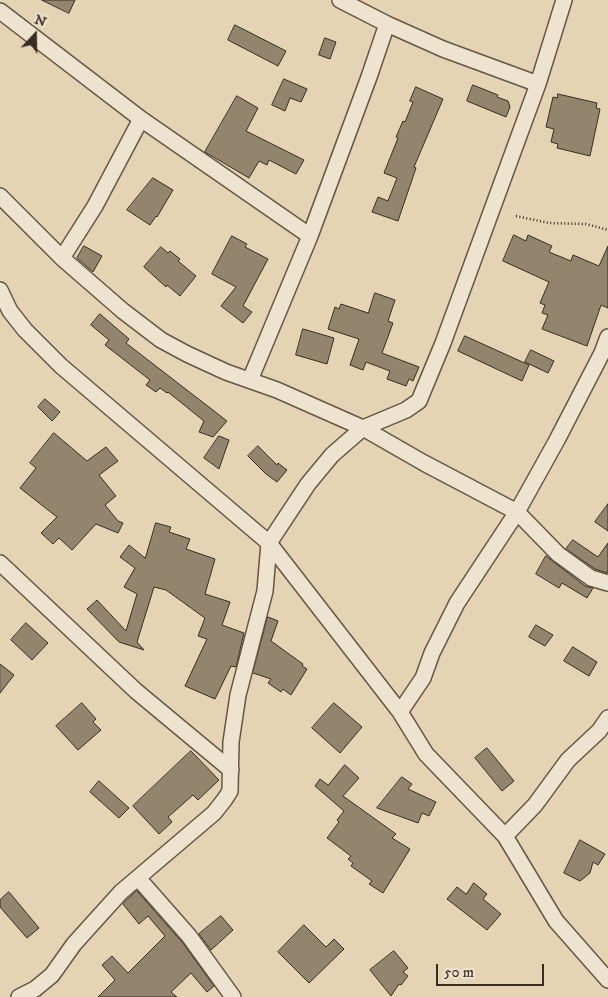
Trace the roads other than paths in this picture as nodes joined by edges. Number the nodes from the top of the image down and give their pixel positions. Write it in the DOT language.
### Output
graph roads {
  1 [pos="340,0"];
  2 [pos="564,0"];
  3 [pos="0,11"];
  4 [pos="387,24"];
  5 [pos="538,84"];
  6 [pos="141,119"];
  7 [pos="0,196"];
  8 [pos="310,236"];
  9 [pos="62,258"];
  10 [pos="0,290"];
  11 [pos="608,337"];
  12 [pos="605,351"];
  13 [pos="250,380"];
  14 [pos="363,428"];
  15 [pos="517,512"];
  16 [pos="269,543"];
  17 [pos="0,563"];
  18 [pos="608,583"];
  19 [pos="400,712"];
  20 [pos="608,718"];
  21 [pos="231,770"];
  22 [pos="505,836"];
  23 [pos="138,878"];
  24 [pos="608,980"];
  25 [pos="19,997"];
  26 [pos="233,997"];
  1 -- 4 [label="street"];
  2 -- 5 [label="street"];
  3 -- 6 [label="street"];
  4 -- 5 [label="street"];
  4 -- 8 [label="street"];
  5 -- 14 [label="street"];
  6 -- 8 [label="street"];
  6 -- 9 [label="street"];
  7 -- 9 [label="street"];
  8 -- 13 [label="street"];
  9 -- 13 [label="street"];
  10 -- 16 [label="street"];
  11 -- 12 [label="street"];
  12 -- 15 [label="street"];
  13 -- 14 [label="street"];
  14 -- 15 [label="street"];
  14 -- 16 [label="street"];
  15 -- 18 [label="street"];
  15 -- 19 [label="street"];
  16 -- 19 [label="street"];
  16 -- 21 [label="street"];
  17 -- 21 [label="street"];
  19 -- 22 [label="street"];
  20 -- 22 [label="street"];
  21 -- 23 [label="street"];
  22 -- 24 [label="street"];
  23 -- 25 [label="street"];
  23 -- 26 [label="street"];
}
